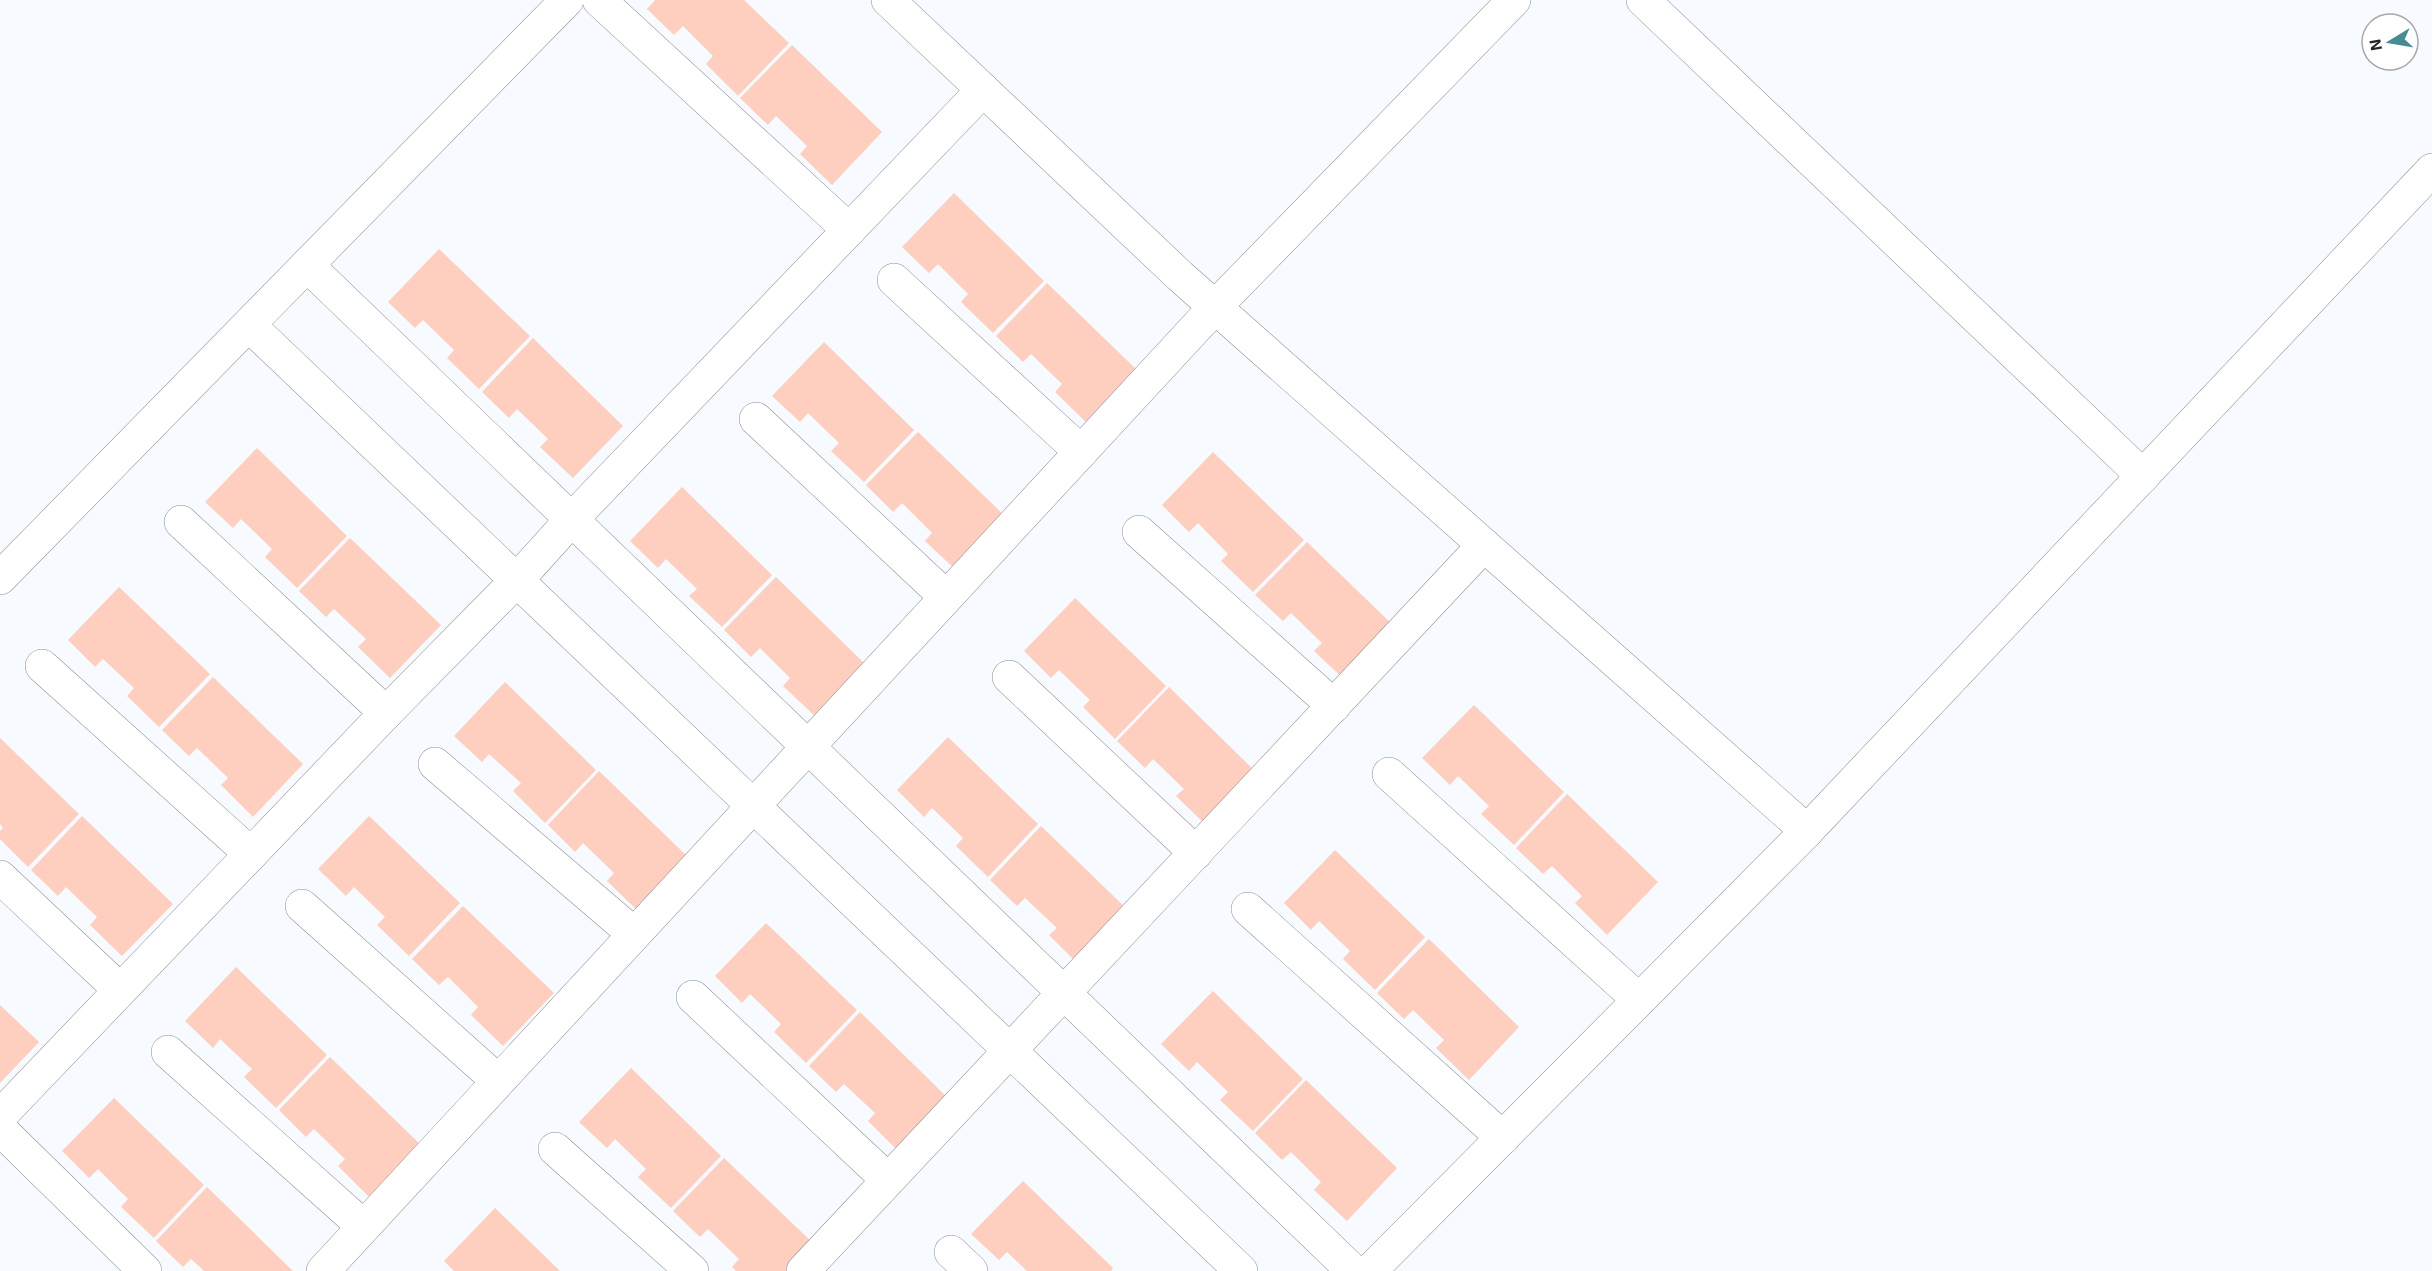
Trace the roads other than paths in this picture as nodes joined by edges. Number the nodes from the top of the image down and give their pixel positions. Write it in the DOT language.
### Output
graph roads {
  1 [pos="567,0"];
  2 [pos="599,0"];
  3 [pos="888,0"];
  4 [pos="1514,0"];
  5 [pos="1643,0"];
  6 [pos="983,90"];
  7 [pos="2432,170"];
  8 [pos="849,230"];
  9 [pos="307,265"];
  10 [pos="894,280"];
  11 [pos="1215,307"];
  12 [pos="249,325"];
  13 [pos="756,419"];
  14 [pos="1081,452"];
  15 [pos="2143,476"];
  16 [pos="572,519"];
  17 [pos="181,522"];
  18 [pos="1139,532"];
  19 [pos="1484,545"];
  20 [pos="0,578"];
  21 [pos="517,580"];
  22 [pos="946,597"];
  23 [pos="42,666"];
  24 [pos="1009,677"];
  25 [pos="1334,706"];
  26 [pos="386,713"];
  27 [pos="808,747"];
  28 [pos="435,764"];
  29 [pos="1389,774"];
  30 [pos="753,806"];
  31 [pos="1807,831"];
  32 [pos="1196,853"];
  33 [pos="251,854"];
  34 [pos="0,877"];
  35 [pos="302,906"];
  36 [pos="1248,909"];
  37 [pos="634,934"];
  38 [pos="120,990"];
  39 [pos="1064,993"];
  40 [pos="693,997"];
  41 [pos="1640,1000"];
  42 [pos="1010,1051"];
  43 [pos="168,1052"];
  44 [pos="498,1080"];
  45 [pos="0,1116"];
  46 [pos="0,1129"];
  47 [pos="1503,1138"];
  48 [pos="555,1149"];
  49 [pos="888,1180"];
  50 [pos="363,1226"];
  51 [pos="145,1271"];
  52 [pos="323,1271"];
  53 [pos="692,1271"];
  54 [pos="803,1271"];
  55 [pos="1240,1271"];
  56 [pos="1353,1271"];
  57 [pos="1370,1271"];
  1 -- 9 [label="street"];
  2 -- 8 [label="street"];
  3 -- 6 [label="street"];
  4 -- 11 [label="street"];
  5 -- 15 [label="street"];
  6 -- 8 [label="street"];
  6 -- 11 [label="street"];
  7 -- 15 [label="street"];
  8 -- 16 [label="street"];
  9 -- 12 [label="street"];
  9 -- 16 [label="street"];
  10 -- 14 [label="street"];
  11 -- 14 [label="street"];
  11 -- 19 [label="street"];
  12 -- 20 [label="street"];
  12 -- 21 [label="street"];
  13 -- 22 [label="street"];
  14 -- 22 [label="street"];
  15 -- 31 [label="street"];
  16 -- 21 [label="street"];
  16 -- 27 [label="street"];
  17 -- 26 [label="street"];
  18 -- 25 [label="street"];
  19 -- 25 [label="street"];
  19 -- 31 [label="street"];
  21 -- 26 [label="street"];
  21 -- 30 [label="street"];
  22 -- 27 [label="street"];
  23 -- 33 [label="street"];
  24 -- 32 [label="street"];
  25 -- 32 [label="street"];
  26 -- 33 [label="street"];
  27 -- 30 [label="street"];
  27 -- 39 [label="street"];
  28 -- 37 [label="street"];
  29 -- 41 [label="street"];
  30 -- 37 [label="street"];
  30 -- 42 [label="street"];
  31 -- 41 [label="street"];
  32 -- 39 [label="street"];
  33 -- 38 [label="street"];
  34 -- 38 [label="street"];
  35 -- 44 [label="street"];
  36 -- 47 [label="street"];
  37 -- 44 [label="street"];
  38 -- 45 [label="street"];
  39 -- 42 [label="street"];
  39 -- 56 [label="street"];
  40 -- 49 [label="street"];
  41 -- 47 [label="street"];
  42 -- 49 [label="street"];
  42 -- 55 [label="street"];
  43 -- 50 [label="street"];
  44 -- 50 [label="street"];
  46 -- 51 [label="street"];
  47 -- 57 [label="street"];
  48 -- 53 [label="street"];
  49 -- 54 [label="street"];
  50 -- 52 [label="street"];
}
